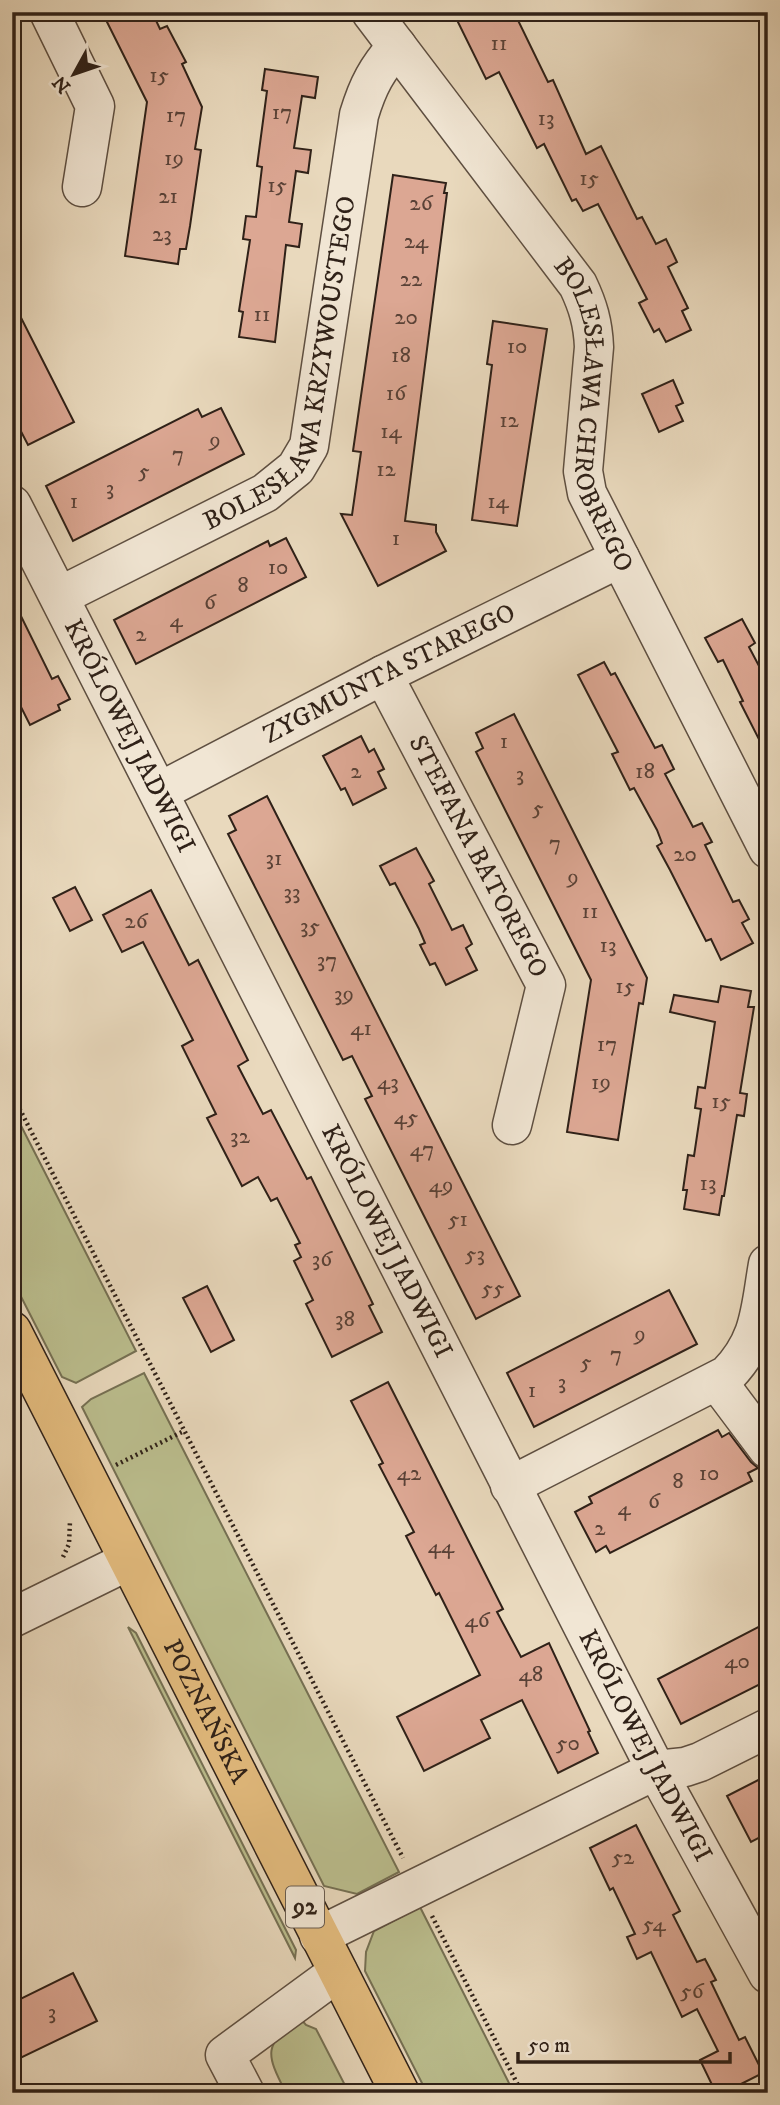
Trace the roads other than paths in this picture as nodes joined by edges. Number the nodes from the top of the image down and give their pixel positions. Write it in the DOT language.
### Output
graph roads {
  1 [pos="49,12"];
  2 [pos="371,12"];
  3 [pos="397,46"];
  4 [pos="82,187"];
  5 [pos="12,505"];
  6 [pos="620,558"];
  7 [pos="60,596"];
  8 [pos="383,675"];
  9 [pos="159,792"];
  10 [pos="768,849"];
  11 [pos="512,1125"];
  12 [pos="768,1264"];
  13 [pos="12,1331"];
  14 [pos="718,1381"];
  15 [pos="768,1449"];
  16 [pos="510,1486"];
  17 [pos="128,1561"];
  18 [pos="12,1618"];
  19 [pos="768,1728"];
  20 [pos="656,1770"];
  21 [pos="319,1936"];
  22 [pos="338,1972"];
  23 [pos="768,1974"];
  24 [pos="245,2093"];
  25 [pos="400,2093"];
  1 -- 4 [label="street"];
  2 -- 3 [label="street, BOLESŁAWA CHROBREGO"];
  3 -- 6 [label="street, BOLESŁAWA CHROBREGO"];
  3 -- 7 [label="street, BOLESŁAWA KRZYWOUSTEGO"];
  5 -- 7 [label="street, KRÓLOWEJ JADWIGI"];
  6 -- 8 [label="street, ZYGMUNTA STAREGO"];
  6 -- 10 [label="street, BOLESŁAWA CHROBREGO"];
  7 -- 9 [label="street, KRÓLOWEJ JADWIGI"];
  8 -- 9 [label="street, ZYGMUNTA STAREGO"];
  8 -- 11 [label="street, STEFANA BATOREGO"];
  9 -- 16 [label="street, KRÓLOWEJ JADWIGI"];
  12 -- 14 [label="street"];
  13 -- 17 [label="main road, POZNAŃSKA / 92"];
  14 -- 15 [label="street"];
  14 -- 16 [label="street"];
  16 -- 20 [label="street, KRÓLOWEJ JADWIGI"];
  17 -- 18 [label="street"];
  17 -- 21 [label="main road, POZNAŃSKA / 92"];
  19 -- 20 [label="street"];
  20 -- 21 [label="street"];
  20 -- 23 [label="street, KRÓLOWEJ JADWIGI"];
  21 -- 22 [label="main road, POZNAŃSKA / 92"];
  22 -- 24 [label="street"];
  22 -- 25 [label="main road, POZNAŃSKA / 92"];
}
